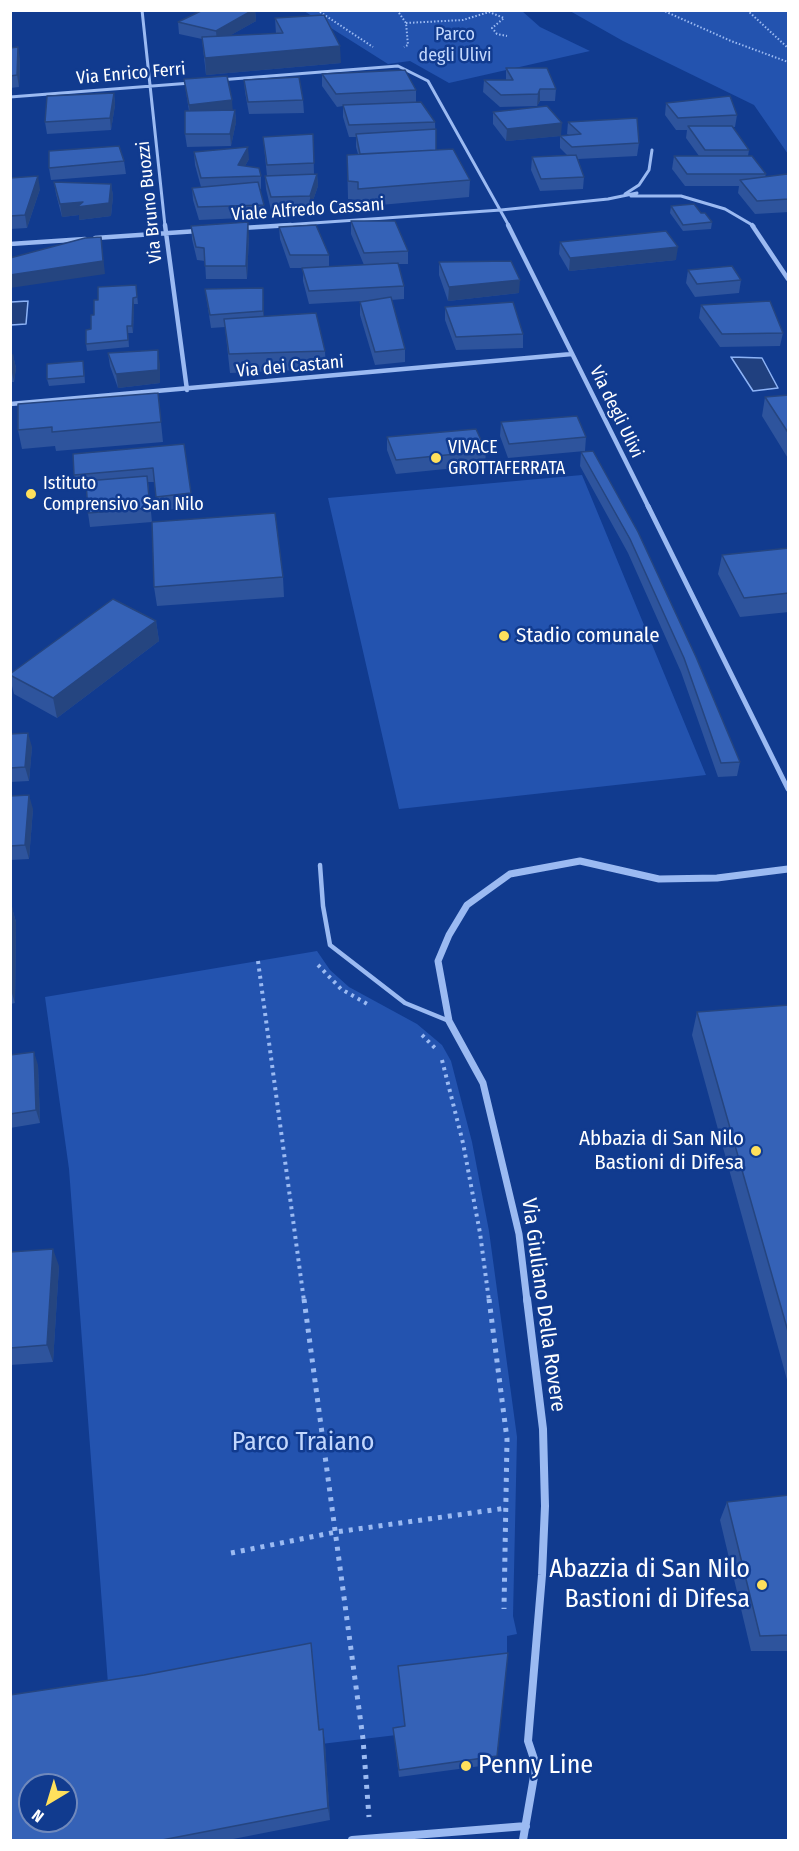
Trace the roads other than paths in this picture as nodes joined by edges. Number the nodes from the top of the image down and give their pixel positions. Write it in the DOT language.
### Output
graph roads {
  1 [pos="142,10"];
  2 [pos="398,66"];
  3 [pos="210,81"];
  4 [pos="198,82"];
  5 [pos="151,86"];
  6 [pos="10,97"];
  7 [pos="652,150"];
  8 [pos="637,193"];
  9 [pos="622,196"];
  10 [pos="501,210"];
  11 [pos="238,229"];
  12 [pos="202,231"];
  13 [pos="166,234"];
  14 [pos="10,244"];
  15 [pos="789,279"];
  16 [pos="572,354"];
  17 [pos="188,390"];
  18 [pos="10,404"];
  19 [pos="789,789"];
  20 [pos="320,865"];
  21 [pos="789,869"];
  22 [pos="449,1021"];
  23 [pos="526,1826"];
  24 [pos="352,1840"];
  25 [pos="523,1840"];
  1 -- 5 [label="street, Via Bruno Buozzi"];
  2 -- 3 [label="street, Via Enrico Ferri"];
  2 -- 10 [label="street, Via degli Ulivi"];
  4 -- 5 [label="street, Via Enrico Ferri"];
  5 -- 6 [label="street, Via Enrico Ferri"];
  5 -- 13 [label="street, Via Bruno Buozzi"];
  7 -- 9 [label="street"];
  8 -- 9 [label="street"];
  9 -- 10 [label="street, Viale Alfredo Cassani"];
  9 -- 15 [label="street"];
  10 -- 11 [label="street, Viale Alfredo Cassani"];
  10 -- 16 [label="street, Via degli Ulivi"];
  12 -- 13 [label="street, Viale Alfredo Cassani"];
  13 -- 14 [label="street, Viale Alfredo Cassani"];
  13 -- 17 [label="street, Via Bruno Buozzi"];
  16 -- 17 [label="street, Via dei Castani"];
  16 -- 19 [label="street, Via degli Ulivi"];
  17 -- 18 [label="street, Via dei Castani"];
  20 -- 22 [label="lane"];
  21 -- 22 [label="street, Via Giuliano Della Rovere"];
  22 -- 23 [label="street, Via Giuliano Della Rovere"];
  23 -- 24 [label="street"];
  23 -- 25 [label="street, Via Giuliano Della Rovere"];
}
